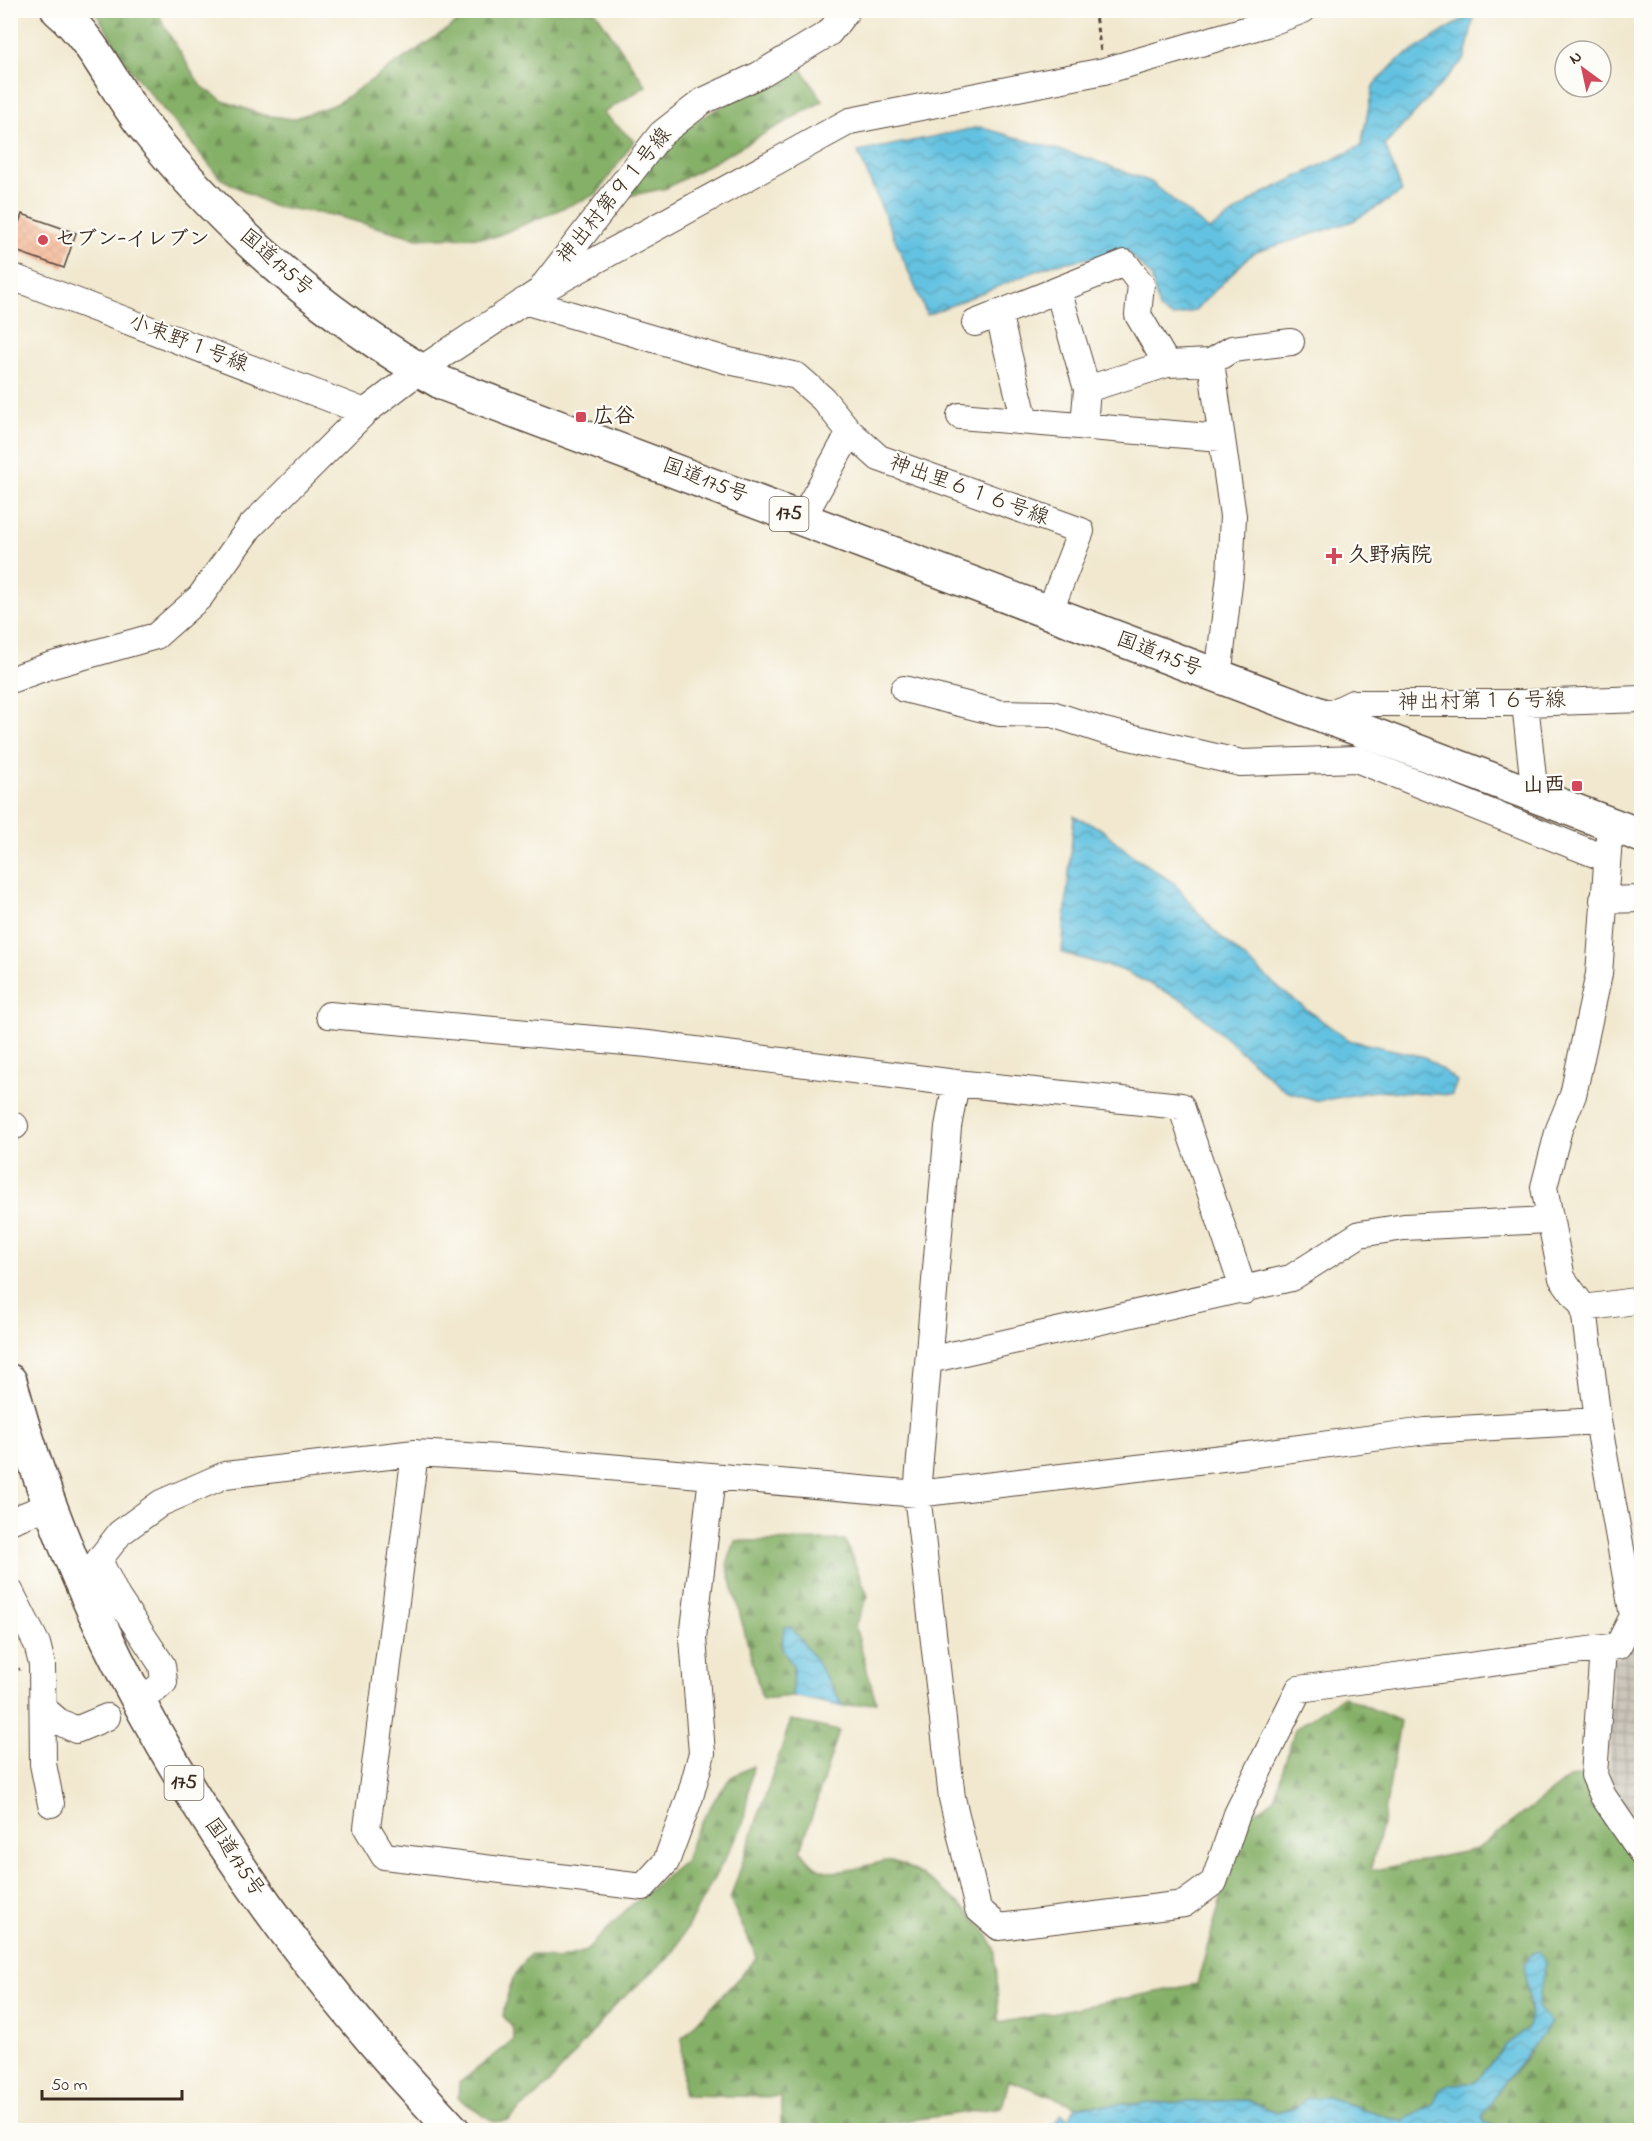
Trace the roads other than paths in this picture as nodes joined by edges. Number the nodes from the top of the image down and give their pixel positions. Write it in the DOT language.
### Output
graph roads {
  1 [pos="58,10"];
  2 [pos="847,10"];
  3 [pos="1303,10"];
  4 [pos="10,276"];
  5 [pos="1058,290"];
  6 [pos="532,296"];
  7 [pos="998,313"];
  8 [pos="975,323"];
  9 [pos="1291,342"];
  10 [pos="1211,362"];
  11 [pos="1167,364"];
  12 [pos="420,370"];
  13 [pos="1087,388"];
  14 [pos="365,412"];
  15 [pos="960,416"];
  16 [pos="1025,421"];
  17 [pos="1084,426"];
  18 [pos="850,432"];
  19 [pos="1221,438"];
  20 [pos="802,519"];
  21 [pos="1049,613"];
  22 [pos="1218,677"];
  23 [pos="10,680"];
  24 [pos="904,689"];
  25 [pos="1641,699"];
  26 [pos="1525,704"];
  27 [pos="1326,716"];
  28 [pos="1535,796"];
  29 [pos="1610,824"];
  30 [pos="1641,836"];
  31 [pos="1608,859"];
  32 [pos="1641,899"];
  33 [pos="1603,900"];
  34 [pos="329,1015"];
  35 [pos="956,1083"];
  36 [pos="1549,1220"];
  37 [pos="1244,1291"];
  38 [pos="1641,1299"];
  39 [pos="1584,1308"];
  40 [pos="929,1360"];
  41 [pos="10,1381"];
  42 [pos="1598,1421"];
  43 [pos="415,1453"];
  44 [pos="712,1477"];
  45 [pos="917,1494"];
  46 [pos="51,1505"];
  47 [pos="10,1521"];
  48 [pos="87,1563"];
  49 [pos="10,1592"];
  50 [pos="1603,1649"];
  51 [pos="156,1689"];
  52 [pos="44,1709"];
  53 [pos="106,1717"];
  54 [pos="51,1804"];
  55 [pos="1641,1853"];
  56 [pos="453,2130"];
  1 -- 12 [label="highway, 国道175号 / 175"];
  2 -- 6 [label="street, 神出村第９１号線"];
  3 -- 6 [label="street"];
  4 -- 14 [label="street, 小束野１号線"];
  5 -- 7 [label="street"];
  5 -- 11 [label="street"];
  5 -- 13 [label="street"];
  6 -- 12 [label="street"];
  6 -- 18 [label="street, 神出里６１６号線"];
  7 -- 8 [label="street"];
  7 -- 16 [label="street"];
  9 -- 10 [label="street"];
  10 -- 11 [label="street"];
  10 -- 19 [label="street"];
  11 -- 13 [label="street"];
  12 -- 14 [label="street"];
  12 -- 20 [label="highway, 国道175号 / 175"];
  13 -- 17 [label="street"];
  14 -- 23 [label="street"];
  15 -- 16 [label="street"];
  16 -- 17 [label="street"];
  17 -- 19 [label="street"];
  18 -- 20 [label="street"];
  18 -- 21 [label="street, 神出里６１６号線"];
  19 -- 22 [label="street"];
  20 -- 21 [label="highway, 国道175号 / 175"];
  21 -- 22 [label="highway, 国道175号 / 175"];
  22 -- 27 [label="highway, 国道175号 / 175"];
  24 -- 31 [label="street"];
  25 -- 26 [label="street, 神出村第１６号線"];
  26 -- 27 [label="street, 神出村第１６号線"];
  26 -- 28 [label="street"];
  27 -- 28 [label="highway, 国道175号 / 175"];
  28 -- 29 [label="highway, 国道175号 / 175"];
  29 -- 30 [label="highway, 国道175号 / 175"];
  29 -- 31 [label="street"];
  31 -- 33 [label="street"];
  32 -- 33 [label="street"];
  33 -- 36 [label="street"];
  34 -- 35 [label="street"];
  35 -- 37 [label="street"];
  35 -- 40 [label="street"];
  36 -- 37 [label="street"];
  36 -- 39 [label="street"];
  37 -- 40 [label="street"];
  38 -- 39 [label="street"];
  39 -- 42 [label="street"];
  40 -- 45 [label="street"];
  41 -- 46 [label="highway, 国道175号 / 175"];
  42 -- 45 [label="street"];
  42 -- 50 [label="street"];
  43 -- 44 [label="street"];
  43 -- 44 [label="street"];
  43 -- 48 [label="street"];
  44 -- 45 [label="street"];
  45 -- 50 [label="street"];
  46 -- 47 [label="street"];
  46 -- 48 [label="highway, 国道175号 / 175"];
  48 -- 51 [label="street"];
  48 -- 56 [label="highway, 国道175号 / 175"];
  49 -- 52 [label="street"];
  50 -- 55 [label="street"];
  52 -- 53 [label="street"];
  52 -- 54 [label="street"];
}
